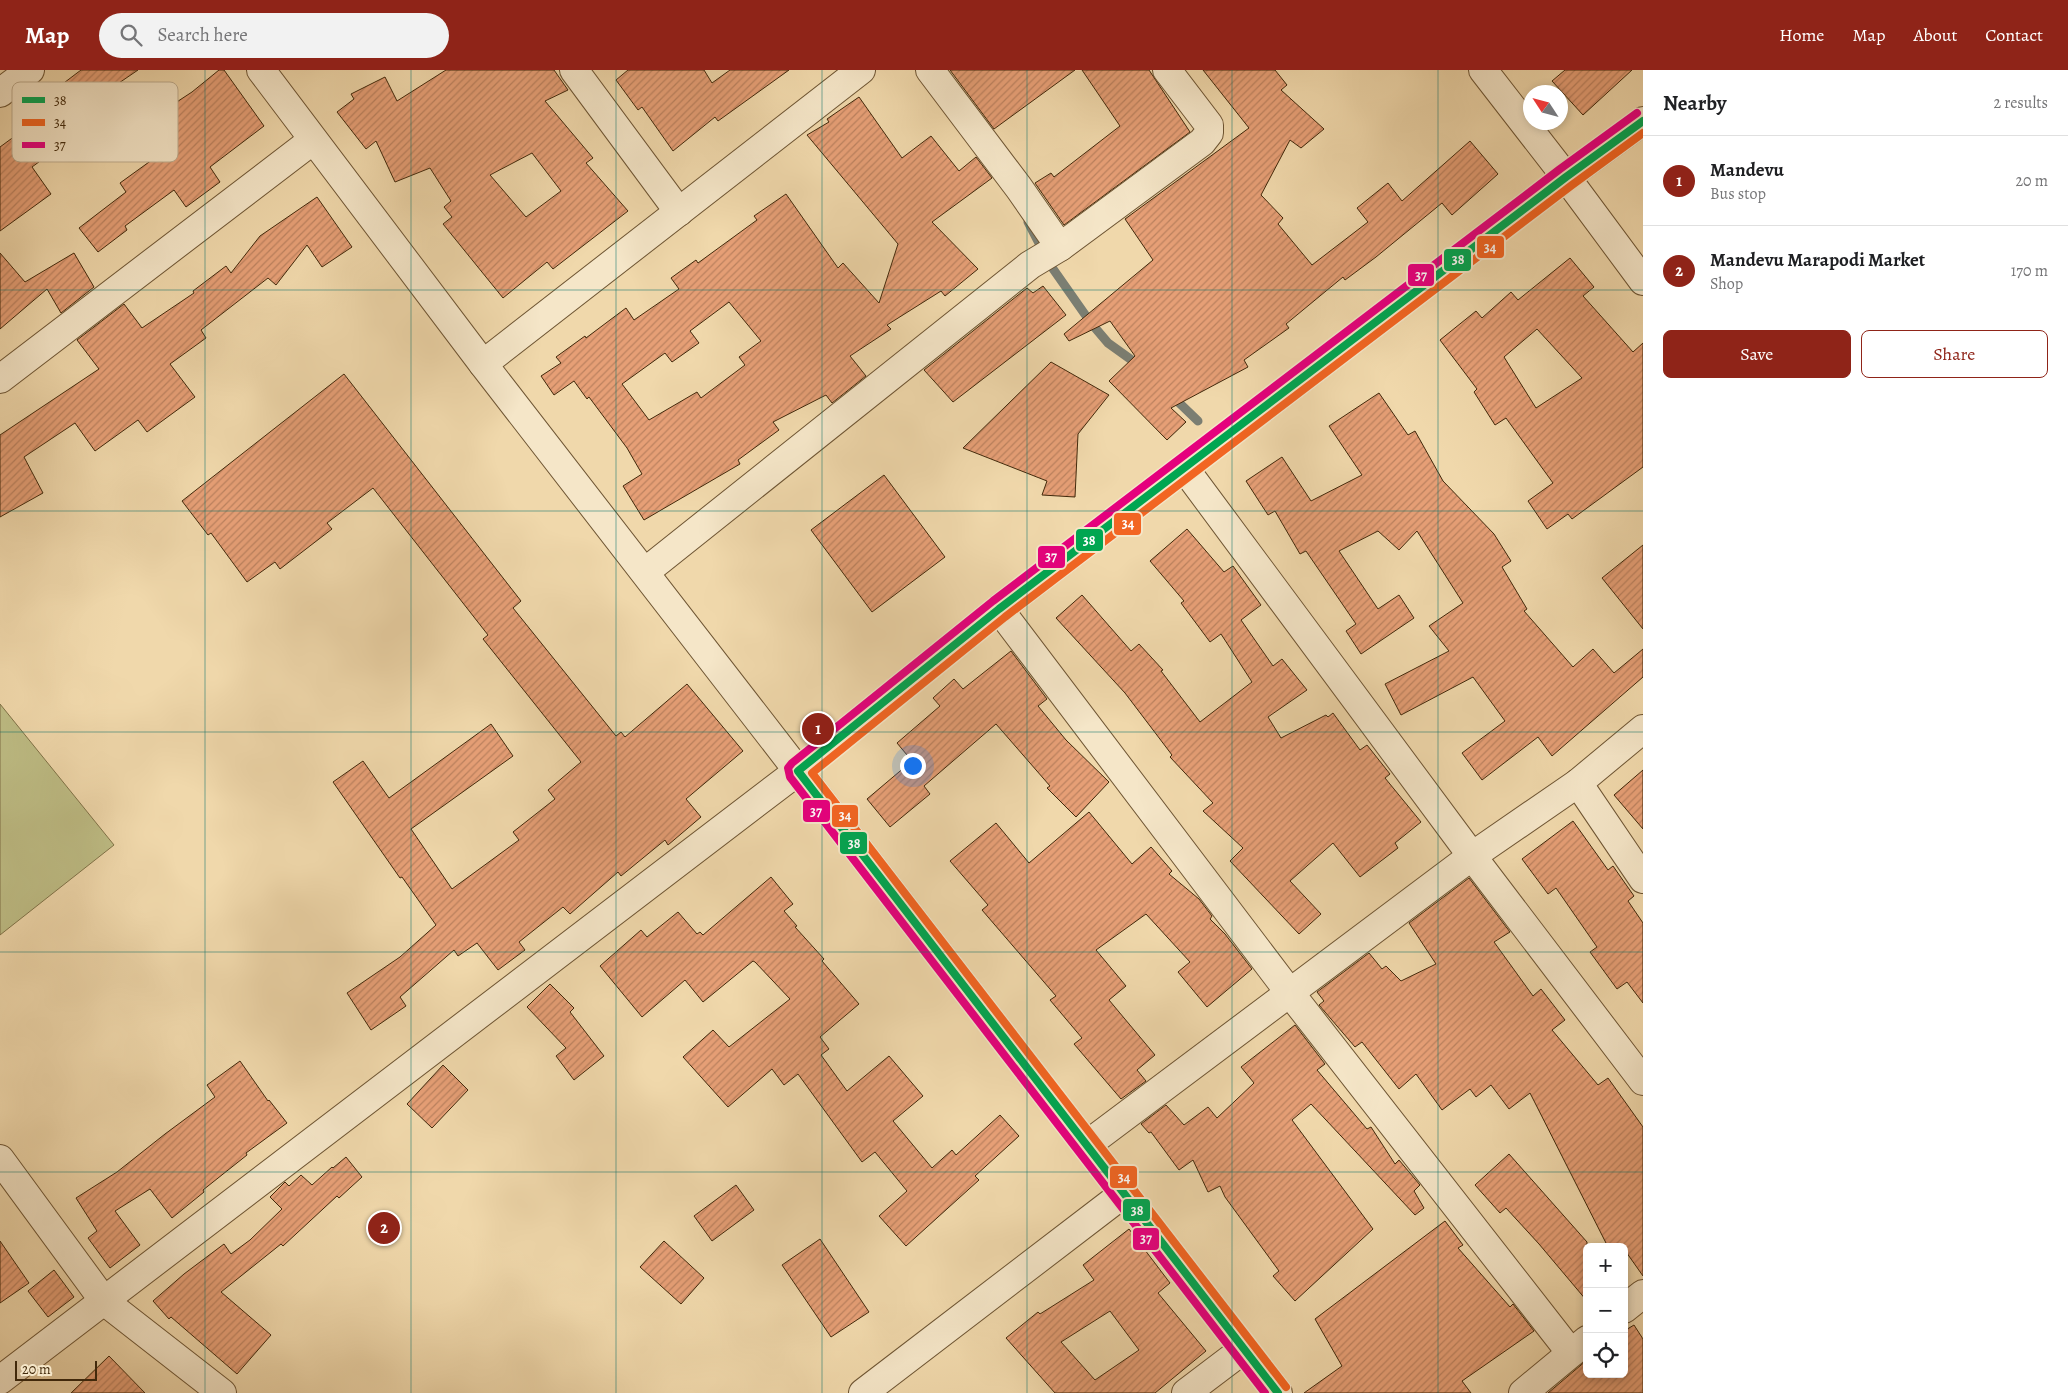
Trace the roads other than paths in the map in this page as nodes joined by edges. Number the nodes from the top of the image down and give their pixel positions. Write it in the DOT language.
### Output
graph roads {
  1 [pos="30,70"];
  2 [pos="261,70"];
  3 [pos="574,70"];
  4 [pos="861,70"];
  5 [pos="930,70"];
  6 [pos="1167,70"];
  7 [pos="1483,70"];
  8 [pos="14,82"];
  9 [pos="12,84"];
  10 [pos="0,93"];
  11 [pos="1643,121"];
  12 [pos="313,140"];
  13 [pos="1566,177"];
  14 [pos="679,212"];
  15 [pos="1060,247"];
  16 [pos="1643,282"];
  17 [pos="483,364"];
  18 [pos="0,379"];
  19 [pos="1185,469"];
  20 [pos="645,572"];
  21 [pos="999,609"];
  22 [pos="1643,730"];
  23 [pos="798,771"];
  24 [pos="1578,782"];
  25 [pos="1472,856"];
  26 [pos="1643,879"];
  27 [pos="1290,993"];
  28 [pos="1643,1081"];
  29 [pos="1088,1144"];
  30 [pos="0,1159"];
  31 [pos="1124,1194"];
  32 [pos="1643,1294"];
  33 [pos="104,1301"];
  34 [pos="1628,1306"];
  35 [pos="1579,1346"];
  36 [pos="1244,1349"];
  37 [pos="0,1380"];
  38 [pos="222,1393"];
  39 [pos="863,1393"];
  40 [pos="1186,1393"];
  41 [pos="1278,1393"];
  42 [pos="1523,1393"];
  1 -- 8 [label="street"];
  2 -- 12 [label="street"];
  3 -- 14 [label="street"];
  4 -- 14 [label="street"];
  5 -- 15 [label="street"];
  6 -- 15 [label="street"];
  7 -- 13 [label="street"];
  9 -- 10 [label="street"];
  11 -- 13 [label="street"];
  12 -- 17 [label="street"];
  12 -- 18 [label="street"];
  13 -- 16 [label="street"];
  13 -- 19 [label="street"];
  14 -- 17 [label="street"];
  15 -- 20 [label="street"];
  17 -- 20 [label="street"];
  19 -- 21 [label="street"];
  19 -- 25 [label="street"];
  20 -- 23 [label="street"];
  21 -- 23 [label="street"];
  21 -- 27 [label="street"];
  22 -- 24 [label="street"];
  23 -- 29 [label="street"];
  23 -- 33 [label="street"];
  24 -- 25 [label="street"];
  24 -- 26 [label="street"];
  25 -- 27 [label="street"];
  25 -- 28 [label="street"];
  27 -- 29 [label="street"];
  27 -- 35 [label="street"];
  29 -- 31 [label="street"];
  30 -- 33 [label="street"];
  31 -- 36 [label="street"];
  31 -- 39 [label="street"];
  32 -- 34 [label="street"];
  33 -- 37 [label="street"];
  33 -- 38 [label="street"];
  35 -- 42 [label="street"];
  36 -- 40 [label="street"];
  36 -- 41 [label="street"];
}
